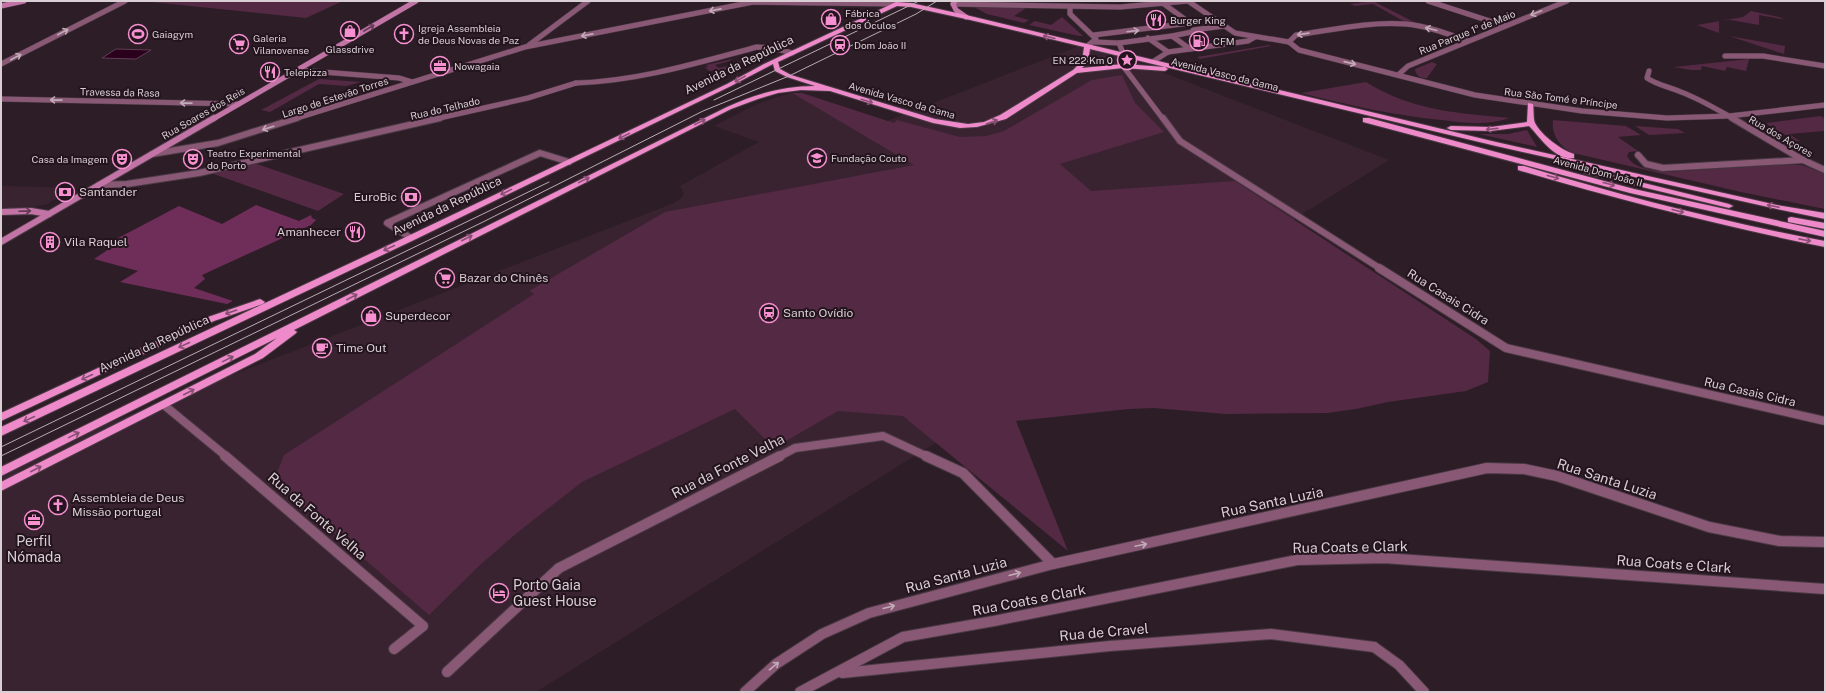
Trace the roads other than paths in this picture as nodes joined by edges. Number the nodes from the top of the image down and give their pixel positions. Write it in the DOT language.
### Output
graph roads {
  1 [pos="24,1"];
  2 [pos="125,1"];
  3 [pos="416,1"];
  4 [pos="588,1"];
  5 [pos="903,1"];
  6 [pos="1188,1"];
  7 [pos="1428,1"];
  8 [pos="1567,1"];
  9 [pos="754,2"];
  10 [pos="815,2"];
  11 [pos="954,2"];
  12 [pos="896,4"];
  13 [pos="1164,4"];
  14 [pos="1,6"];
  15 [pos="1070,7"];
  16 [pos="966,17"];
  17 [pos="1224,26"];
  18 [pos="1505,26"];
  19 [pos="1094,36"];
  20 [pos="1172,36"];
  21 [pos="1255,37"];
  22 [pos="1148,38"];
  23 [pos="1468,41"];
  24 [pos="1094,42"];
  25 [pos="1289,42"];
  26 [pos="1119,43"];
  27 [pos="1087,46"];
  28 [pos="525,47"];
  29 [pos="1190,48"];
  30 [pos="1168,52"];
  31 [pos="792,53"];
  32 [pos="1123,53"];
  33 [pos="1725,56"];
  34 [pos="775,61"];
  35 [pos="1154,61"];
  36 [pos="1,64"];
  37 [pos="1123,66"];
  38 [pos="1825,66"];
  39 [pos="297,70"];
  40 [pos="1075,71"];
  41 [pos="1649,71"];
  42 [pos="1398,75"];
  43 [pos="412,82"];
  44 [pos="830,89"];
  45 [pos="1,99"];
  46 [pos="239,104"];
  47 [pos="1530,104"];
  48 [pos="1825,105"];
  49 [pos="1729,116"];
  50 [pos="1371,118"];
  51 [pos="1530,123"];
  52 [pos="152,154"];
  53 [pos="1638,156"];
  54 [pos="1803,160"];
  55 [pos="569,162"];
  56 [pos="1825,170"];
  57 [pos="1659,181"];
  58 [pos="98,185"];
  59 [pos="1,212"];
  60 [pos="49,214"];
  61 [pos="1825,216"];
  62 [pos="1825,226"];
  63 [pos="1825,234"];
  64 [pos="411,238"];
  65 [pos="1,242"];
  66 [pos="1825,244"];
  67 [pos="308,286"];
  68 [pos="317,315"];
  69 [pos="164,405"];
  70 [pos="1,417"];
  71 [pos="1825,422"];
  72 [pos="1,432"];
  73 [pos="1,472"];
  74 [pos="1,487"];
  75 [pos="1825,542"];
  76 [pos="1053,564"];
  77 [pos="1825,589"];
  78 [pos="394,649"];
  79 [pos="447,672"];
  80 [pos="837,673"];
  81 [pos="745,692"];
  82 [pos="800,692"];
  83 [pos="1424,692"];
  1 -- 14 [label="main road"];
  36 -- 2 [label="street, one-way"];
  39 -- 3 [label="main road, Rua Soares dos Reis, one-way"];
  4 -- 28 [label="street"];
  5 -- 12 [label="main road, Avenida da República"];
  6 -- 13 [label="street"];
  6 -- 17 [label="street"];
  7 -- 18 [label="street"];
  8 -- 18 [label="street, Rua Parque 1º de Maio, one-way"];
  9 -- 10 [label="street"];
  9 -- 28 [label="street, one-way"];
  10 -- 12 [label="street"];
  11 -- 15 [label="street"];
  11 -- 16 [label="main road"];
  12 -- 16 [label="main road, Avenida Vasco da Gama"];
  12 -- 31 [label="main road, Avenida da República"];
  13 -- 15 [label="street"];
  19 -- 13 [label="street, one-way"];
  15 -- 19 [label="street"];
  27 -- 16 [label="main road, Avenida Vasco da Gama, one-way"];
  17 -- 20 [label="street"];
  17 -- 21 [label="street"];
  18 -- 23 [label="street, Rua Parque 1º de Maio"];
  19 -- 24 [label="street"];
  20 -- 22 [label="street"];
  20 -- 29 [label="street"];
  21 -- 25 [label="street"];
  21 -- 29 [label="street"];
  22 -- 26 [label="street"];
  22 -- 30 [label="street"];
  23 -- 25 [label="street, one-way"];
  23 -- 42 [label="street, Rua Parque 1º de Maio"];
  24 -- 26 [label="street"];
  24 -- 27 [label="street"];
  25 -- 42 [label="street, Rua São Tomé e Príncipe, one-way"];
  26 -- 32 [label="street"];
  27 -- 32 [label="main road, Avenida Vasco da Gama"];
  27 -- 40 [label="main road, Avenida Vasco da Gama"];
  28 -- 43 [label="street"];
  29 -- 30 [label="street"];
  30 -- 35 [label="street"];
  31 -- 34 [label="main road, Avenida da República"];
  31 -- 58 [label="street, Rua do Telhado"];
  32 -- 35 [label="main road, Avenida Vasco da Gama"];
  33 -- 38 [label="street"];
  34 -- 44 [label="main road"];
  34 -- 55 [label="main road, Avenida da República, one-way"];
  35 -- 50 [label="main road, Avenida Vasco da Gama"];
  37 -- 40 [label="main road, Avenida Vasco da Gama"];
  37 -- 50 [label="main road, Avenida Vasco da Gama"];
  37 -- 71 [label="street, Rua Casais Cidra"];
  39 -- 43 [label="street, Largo de Estevão Torres"];
  39 -- 46 [label="main road, Rua Soares dos Reis"];
  44 -- 40 [label="main road, Avenida Vasco da Gama, one-way"];
  41 -- 49 [label="street, Rua dos Açores"];
  42 -- 47 [label="street, Rua São Tomé e Príncipe"];
  43 -- 52 [label="street, Largo de Estevão Torres, one-way"];
  68 -- 44 [label="main road, one-way"];
  46 -- 45 [label="street, Travessa da Rasa, one-way"];
  46 -- 52 [label="main road, Rua Soares dos Reis"];
  47 -- 49 [label="street, Rua São Tomé e Príncipe"];
  47 -- 51 [label="main road"];
  48 -- 49 [label="street, Rua São Tomé e Príncipe"];
  49 -- 54 [label="street, Rua dos Açores"];
  51 -- 50 [label="main road, one-way"];
  50 -- 57 [label="main road"];
  50 -- 62 [label="main road, Avenida Dom João II"];
  50 -- 63 [label="main road, Avenida Dom João II, one-way"];
  50 -- 66 [label="main road, one-way"];
  51 -- 57 [label="main road"];
  52 -- 58 [label="main road, Rua Soares dos Reis"];
  53 -- 54 [label="street"];
  54 -- 56 [label="street, Rua dos Açores"];
  55 -- 64 [label="main road, Avenida da República, one-way"];
  55 -- 64 [label="street"];
  61 -- 57 [label="main road, one-way"];
  58 -- 60 [label="main road, Rua Soares dos Reis"];
  59 -- 60 [label="main road, one-way"];
  60 -- 65 [label="main road, Rua Soares dos Reis"];
  64 -- 67 [label="main road, Avenida da República, one-way"];
  67 -- 70 [label="main road, one-way"];
  67 -- 72 [label="main road, Avenida da República, one-way"];
  69 -- 68 [label="main road, one-way"];
  73 -- 68 [label="main road, one-way"];
  74 -- 69 [label="main road, one-way"];
  69 -- 78 [label="street, Rua da Fonte Velha"];
  76 -- 75 [label="street, Rua Santa Luzia, one-way"];
  76 -- 79 [label="street, Rua da Fonte Velha"];
  81 -- 76 [label="street, Rua Santa Luzia, one-way"];
  77 -- 80 [label="street, Rua Coats e Clark"];
  80 -- 82 [label="street, Rua Coats e Clark"];
  80 -- 83 [label="street, Rua de Cravel"];
}
